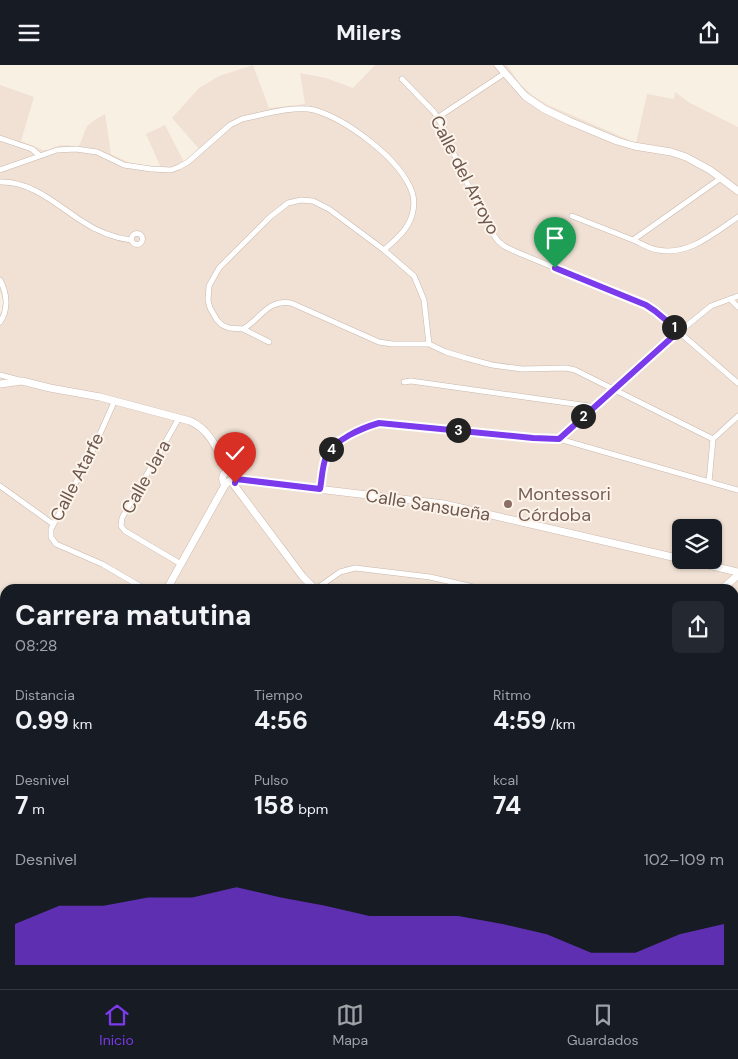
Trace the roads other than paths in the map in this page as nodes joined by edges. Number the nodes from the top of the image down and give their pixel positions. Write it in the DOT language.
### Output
graph roads {
  1 [pos="498,65"];
  2 [pos="505,73"];
  3 [pos="402,79"];
  4 [pos="438,118"];
  5 [pos="0,137"];
  6 [pos="39,155"];
  7 [pos="0,170"];
  8 [pos="721,178"];
  9 [pos="0,182"];
  10 [pos="738,191"];
  11 [pos="572,216"];
  12 [pos="738,217"];
  13 [pos="131,240"];
  14 [pos="633,240"];
  15 [pos="384,251"];
  16 [pos="0,280"];
  17 [pos="738,296"];
  18 [pos="730,299"];
  19 [pos="738,307"];
  20 [pos="0,322"];
  21 [pos="243,329"];
  22 [pos="679,331"];
  23 [pos="269,342"];
  24 [pos="429,344"];
  25 [pos="1,376"];
  26 [pos="22,381"];
  27 [pos="404,382"];
  28 [pos="738,383"];
  29 [pos="0,384"];
  30 [pos="614,389"];
  31 [pos="115,400"];
  32 [pos="592,408"];
  33 [pos="738,416"];
  34 [pos="179,418"];
  35 [pos="559,439"];
  36 [pos="713,439"];
  37 [pos="228,471"];
  38 [pos="231,482"];
  39 [pos="709,482"];
  40 [pos="0,486"];
  41 [pos="320,489"];
  42 [pos="738,490"];
  43 [pos="53,524"];
  44 [pos="672,557"];
  45 [pos="181,564"];
  46 [pos="720,569"];
  47 [pos="738,574"];
  48 [pos="136,584"];
  49 [pos="170,584"];
  50 [pos="310,584"];
  51 [pos="323,584"];
  52 [pos="460,584"];
  53 [pos="727,584"];
  1 -- 2 [label="street"];
  2 -- 4 [label="street"];
  2 -- 8 [label="street"];
  3 -- 4 [label="street, Calle del Arroyo"];
  4 -- 22 [label="street, Calle del Arroyo"];
  5 -- 6 [label="street"];
  6 -- 7 [label="street"];
  6 -- 15 [label="street"];
  8 -- 10 [label="street"];
  8 -- 14 [label="street"];
  9 -- 13 [label="street"];
  11 -- 14 [label="street"];
  12 -- 14 [label="street"];
  15 -- 21 [label="street"];
  15 -- 24 [label="street"];
  16 -- 20 [label="street"];
  17 -- 18 [label="street"];
  18 -- 19 [label="street"];
  18 -- 22 [label="street"];
  21 -- 23 [label="street"];
  21 -- 24 [label="street"];
  22 -- 28 [label="street, Calle del Arroyo"];
  22 -- 30 [label="street"];
  24 -- 30 [label="street"];
  25 -- 26 [label="street"];
  25 -- 29 [label="street"];
  26 -- 29 [label="street"];
  26 -- 31 [label="street"];
  27 -- 32 [label="street"];
  30 -- 32 [label="street"];
  30 -- 36 [label="street"];
  31 -- 34 [label="street"];
  31 -- 43 [label="street, Calle Atarfe"];
  32 -- 35 [label="street"];
  33 -- 36 [label="street"];
  34 -- 37 [label="street"];
  34 -- 45 [label="street, Calle Jara"];
  35 -- 39 [label="street"];
  35 -- 41 [label="street"];
  36 -- 39 [label="street"];
  37 -- 38 [label="street"];
  37 -- 38 [label="street"];
  38 -- 41 [label="street, Calle Sansueña"];
  38 -- 45 [label="street"];
  38 -- 50 [label="street"];
  39 -- 42 [label="street"];
  40 -- 43 [label="street"];
  41 -- 44 [label="street, Calle Sansueña"];
  43 -- 48 [label="street, Calle Atarfe"];
  45 -- 49 [label="street"];
  46 -- 47 [label="street"];
  47 -- 53 [label="street"];
  51 -- 52 [label="street"];
}
